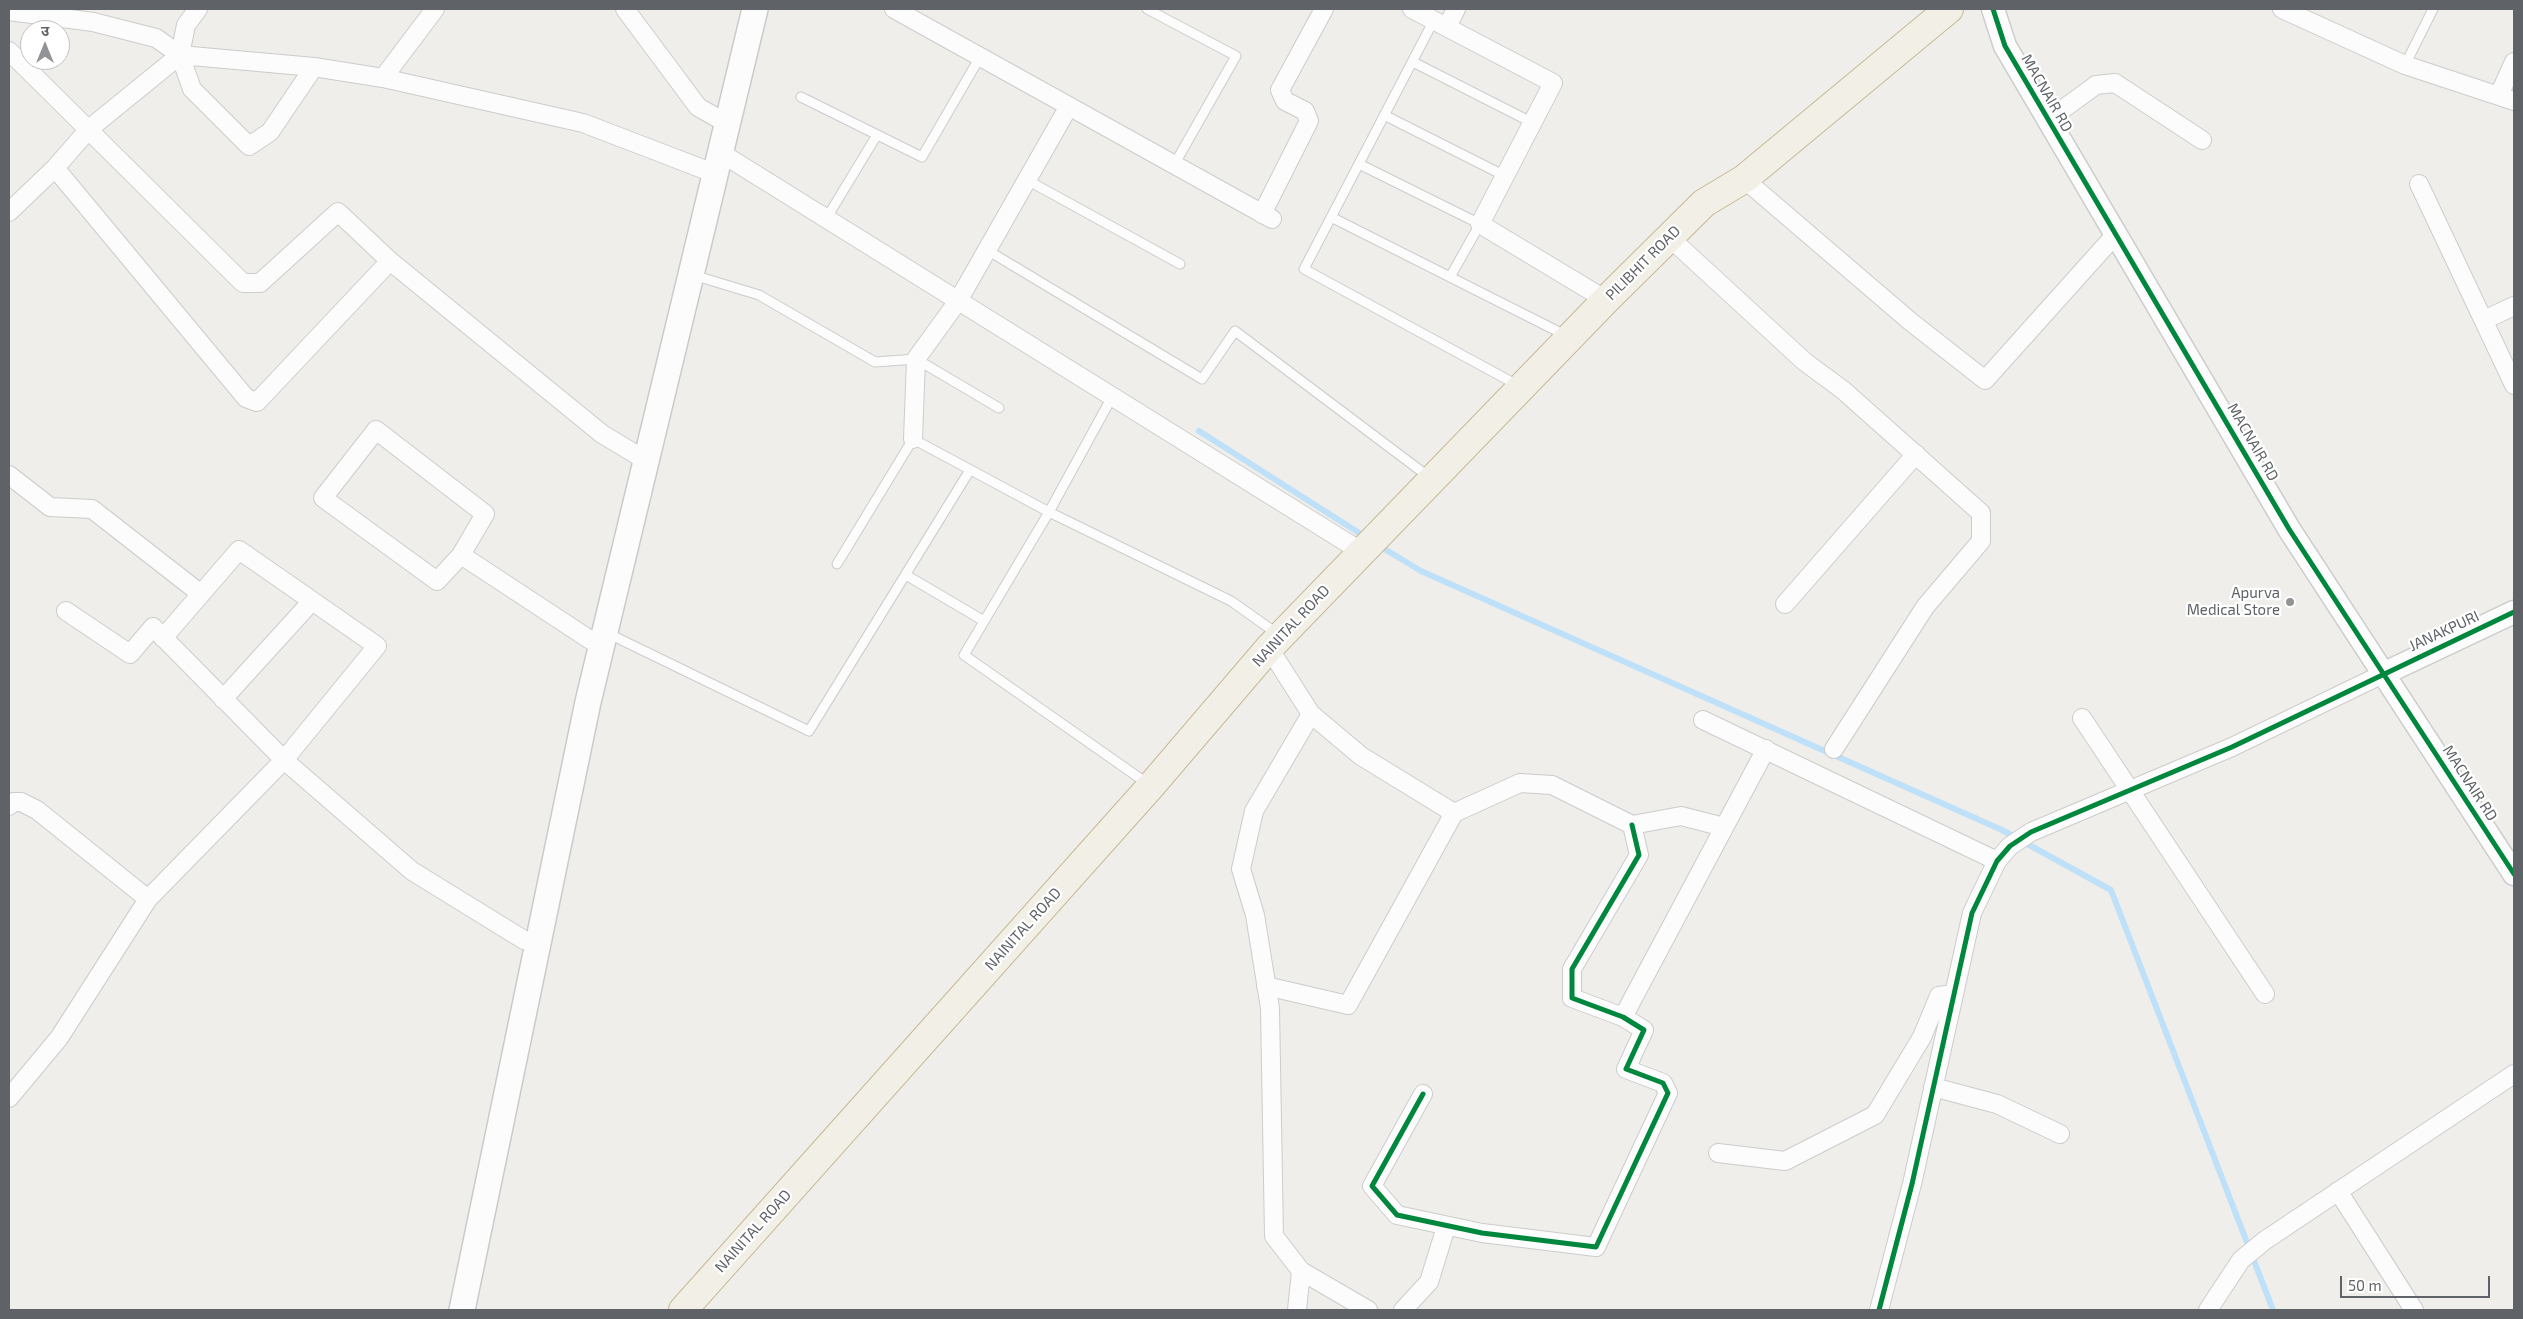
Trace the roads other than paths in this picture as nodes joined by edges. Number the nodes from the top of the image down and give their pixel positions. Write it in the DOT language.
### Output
graph roads {
  1 [pos="198,9"];
  2 [pos="434,9"];
  3 [pos="625,9"];
  4 [pos="755,9"];
  5 [pos="894,9"];
  6 [pos="1147,9"];
  7 [pos="1324,9"];
  8 [pos="1412,9"];
  9 [pos="1456,9"];
  10 [pos="1949,9"];
  11 [pos="1992,9"];
  12 [pos="2282,9"];
  13 [pos="2433,9"];
  14 [pos="9,11"];
  15 [pos="1440,23"];
  16 [pos="9,51"];
  17 [pos="180,55"];
  18 [pos="980,57"];
  19 [pos="1413,62"];
  20 [pos="2514,62"];
  21 [pos="2405,65"];
  22 [pos="314,67"];
  23 [pos="384,78"];
  24 [pos="801,97"];
  25 [pos="2506,98"];
  26 [pos="1069,106"];
  27 [pos="1384,115"];
  28 [pos="2048,120"];
  29 [pos="1532,122"];
  30 [pos="728,124"];
  31 [pos="89,128"];
  32 [pos="877,135"];
  33 [pos="2202,140"];
  34 [pos="718,164"];
  35 [pos="1174,164"];
  36 [pos="1359,164"];
  37 [pos="55,168"];
  38 [pos="1505,176"];
  39 [pos="1744,178"];
  40 [pos="1027,180"];
  41 [pos="2419,184"];
  42 [pos="9,212"];
  43 [pos="1331,217"];
  44 [pos="826,219"];
  45 [pos="1480,224"];
  46 [pos="2116,234"];
  47 [pos="1669,237"];
  48 [pos="988,250"];
  49 [pos="390,261"];
  50 [pos="1180,264"];
  51 [pos="692,274"];
  52 [pos="1450,277"];
  53 [pos="1606,300"];
  54 [pos="958,301"];
  55 [pos="2514,306"];
  56 [pos="2484,320"];
  57 [pos="1569,338"];
  58 [pos="916,359"];
  59 [pos="2514,384"];
  60 [pos="1521,388"];
  61 [pos="1112,397"];
  62 [pos="999,408"];
  63 [pos="913,439"];
  64 [pos="1916,454"];
  65 [pos="647,461"];
  66 [pos="970,470"];
  67 [pos="9,475"];
  68 [pos="1432,480"];
  69 [pos="1049,512"];
  70 [pos="1369,545"];
  71 [pos="461,555"];
  72 [pos="837,564"];
  73 [pos="906,575"];
  74 [pos="201,594"];
  75 [pos="312,601"];
  76 [pos="1785,604"];
  77 [pos="66,611"];
  78 [pos="2514,612"];
  79 [pos="984,621"];
  80 [pos="163,638"];
  81 [pos="603,639"];
  82 [pos="1275,642"];
  83 [pos="2384,674"];
  84 [pos="224,699"];
  85 [pos="1311,714"];
  86 [pos="2082,718"];
  87 [pos="1703,720"];
  88 [pos="1834,749"];
  89 [pos="1766,750"];
  90 [pos="284,760"];
  91 [pos="1151,786"];
  92 [pos="2131,790"];
  93 [pos="9,806"];
  94 [pos="1454,813"];
  95 [pos="1632,825"];
  96 [pos="1724,827"];
  97 [pos="1997,861"];
  98 [pos="2514,874"];
  99 [pos="148,899"];
  100 [pos="538,943"];
  101 [pos="1266,986"];
  102 [pos="1953,994"];
  103 [pos="2265,994"];
  104 [pos="1623,1017"];
  105 [pos="2514,1074"];
  106 [pos="1933,1087"];
  107 [pos="1423,1094"];
  108 [pos="9,1098"];
  109 [pos="2060,1134"];
  110 [pos="1718,1153"];
  111 [pos="2338,1191"];
  112 [pos="1446,1227"];
  113 [pos="1301,1271"];
  114 [pos="462,1310"];
  115 [pos="682,1310"];
  116 [pos="1297,1310"];
  117 [pos="1368,1310"];
  118 [pos="1403,1310"];
  119 [pos="1879,1310"];
  120 [pos="2208,1310"];
  121 [pos="2414,1310"];
  1 -- 17 [label="street"];
  2 -- 23 [label="street"];
  3 -- 30 [label="street"];
  4 -- 30 [label="main road"];
  5 -- 18 [label="street"];
  6 -- 35 [label="lane"];
  7 -- 35 [label="street"];
  8 -- 15 [label="street"];
  9 -- 15 [label="street"];
  10 -- 39 [label="highway, PILIBHIT ROAD"];
  11 -- 28 [label="street, MACNAIR RD"];
  12 -- 21 [label="street"];
  13 -- 21 [label="lane"];
  14 -- 17 [label="street"];
  15 -- 19 [label="lane"];
  15 -- 29 [label="street"];
  16 -- 31 [label="street"];
  17 -- 22 [label="street"];
  17 -- 22 [label="street"];
  17 -- 31 [label="street"];
  18 -- 26 [label="street"];
  18 -- 32 [label="lane"];
  19 -- 27 [label="lane"];
  19 -- 29 [label="lane"];
  20 -- 25 [label="street"];
  21 -- 25 [label="street"];
  22 -- 23 [label="street"];
  23 -- 34 [label="street"];
  24 -- 32 [label="lane"];
  26 -- 35 [label="street"];
  26 -- 40 [label="street"];
  27 -- 36 [label="lane"];
  27 -- 38 [label="lane"];
  28 -- 33 [label="street"];
  28 -- 46 [label="street, MACNAIR RD"];
  29 -- 38 [label="street"];
  30 -- 34 [label="main road"];
  31 -- 37 [label="street"];
  31 -- 49 [label="street"];
  32 -- 44 [label="lane"];
  34 -- 44 [label="street"];
  34 -- 51 [label="main road"];
  36 -- 43 [label="lane"];
  36 -- 45 [label="lane"];
  37 -- 42 [label="street"];
  37 -- 49 [label="street"];
  38 -- 45 [label="street"];
  39 -- 46 [label="street"];
  39 -- 47 [label="highway, PILIBHIT ROAD"];
  40 -- 48 [label="street"];
  40 -- 50 [label="lane"];
  41 -- 56 [label="street"];
  43 -- 52 [label="lane"];
  43 -- 60 [label="lane"];
  44 -- 54 [label="street"];
  45 -- 52 [label="lane"];
  45 -- 53 [label="street"];
  46 -- 83 [label="street, MACNAIR RD"];
  47 -- 53 [label="highway, PILIBHIT ROAD"];
  47 -- 64 [label="street"];
  48 -- 54 [label="street"];
  48 -- 68 [label="lane"];
  49 -- 65 [label="street"];
  51 -- 58 [label="lane"];
  51 -- 65 [label="main road"];
  52 -- 57 [label="lane"];
  53 -- 57 [label="highway, PILIBHIT ROAD"];
  54 -- 58 [label="street"];
  54 -- 61 [label="street"];
  55 -- 56 [label="street"];
  56 -- 59 [label="street"];
  57 -- 60 [label="highway, PILIBHIT ROAD"];
  58 -- 62 [label="lane"];
  58 -- 63 [label="street"];
  60 -- 68 [label="highway, PILIBHIT ROAD"];
  61 -- 69 [label="lane"];
  61 -- 70 [label="street"];
  63 -- 66 [label="lane"];
  63 -- 72 [label="lane"];
  64 -- 76 [label="street"];
  64 -- 88 [label="street"];
  65 -- 81 [label="main road"];
  66 -- 69 [label="lane"];
  66 -- 73 [label="lane"];
  67 -- 74 [label="street"];
  68 -- 70 [label="highway, PILIBHIT ROAD"];
  69 -- 79 [label="lane"];
  69 -- 82 [label="lane"];
  70 -- 82 [label="highway, NAINITAL ROAD"];
  71 -- 71 [label="street"];
  71 -- 81 [label="street"];
  73 -- 79 [label="lane"];
  73 -- 81 [label="lane"];
  74 -- 75 [label="street"];
  74 -- 80 [label="street"];
  75 -- 84 [label="street"];
  75 -- 90 [label="street"];
  77 -- 80 [label="street"];
  78 -- 83 [label="street, JANAKPURI"];
  79 -- 91 [label="lane"];
  80 -- 84 [label="street"];
  81 -- 100 [label="main road"];
  82 -- 85 [label="street"];
  82 -- 91 [label="highway, NAINITAL ROAD"];
  83 -- 92 [label="street"];
  83 -- 98 [label="street, MACNAIR RD"];
  84 -- 90 [label="street"];
  85 -- 94 [label="street"];
  85 -- 101 [label="street"];
  86 -- 92 [label="street"];
  87 -- 89 [label="street"];
  89 -- 96 [label="street"];
  89 -- 97 [label="street"];
  90 -- 99 [label="street"];
  90 -- 100 [label="street"];
  91 -- 115 [label="highway, NAINITAL ROAD"];
  92 -- 97 [label="street"];
  92 -- 103 [label="street"];
  93 -- 99 [label="street"];
  94 -- 95 [label="street"];
  94 -- 101 [label="street"];
  95 -- 96 [label="street"];
  95 -- 104 [label="street"];
  96 -- 104 [label="street"];
  97 -- 102 [label="street"];
  99 -- 108 [label="street"];
  100 -- 114 [label="main road"];
  101 -- 113 [label="street"];
  102 -- 106 [label="street"];
  102 -- 110 [label="street"];
  104 -- 112 [label="street"];
  105 -- 111 [label="street"];
  106 -- 109 [label="street"];
  106 -- 119 [label="street"];
  107 -- 112 [label="street"];
  111 -- 120 [label="street"];
  111 -- 121 [label="street"];
  112 -- 118 [label="street"];
  113 -- 116 [label="street"];
  113 -- 117 [label="street"];
}
